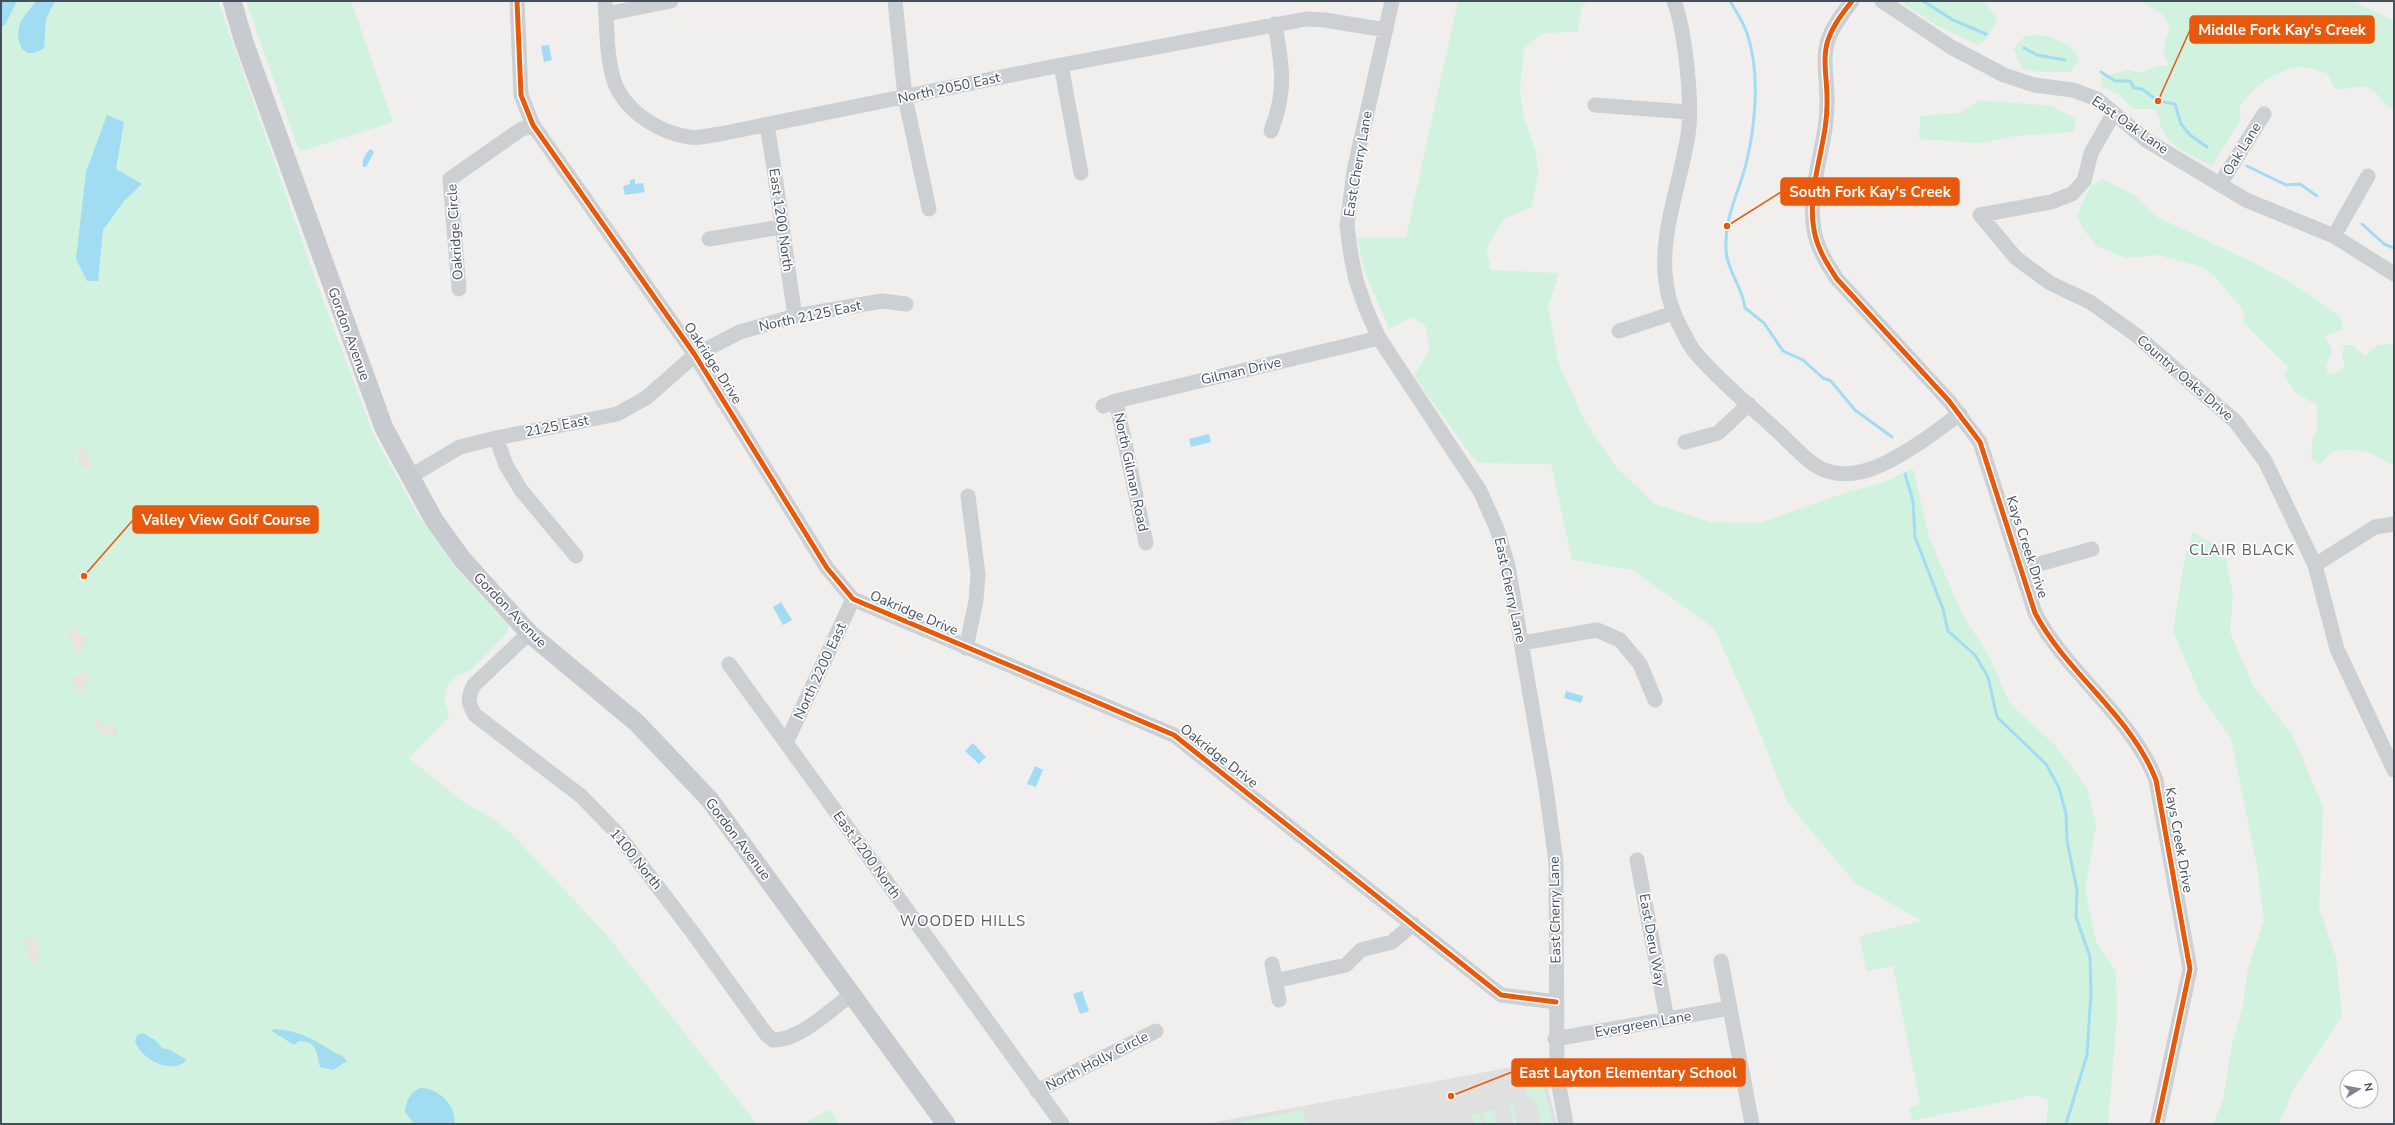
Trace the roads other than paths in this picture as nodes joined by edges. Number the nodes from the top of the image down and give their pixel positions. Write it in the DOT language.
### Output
graph roads {
  1 [pos="232,1"];
  2 [pos="517,1"];
  3 [pos="671,1"];
  4 [pos="895,1"];
  5 [pos="1392,1"];
  6 [pos="1674,1"];
  7 [pos="1852,1"];
  8 [pos="1882,1"];
  9 [pos="606,7"];
  10 [pos="1275,24"];
  11 [pos="1386,30"];
  12 [pos="1061,65"];
  13 [pos="905,97"];
  14 [pos="1595,105"];
  15 [pos="1688,112"];
  16 [pos="2114,113"];
  17 [pos="2264,114"];
  18 [pos="533,125"];
  19 [pos="767,125"];
  20 [pos="1271,131"];
  21 [pos="1081,172"];
  22 [pos="2368,176"];
  23 [pos="2220,184"];
  24 [pos="929,209"];
  25 [pos="781,226"];
  26 [pos="2334,236"];
  27 [pos="709,239"];
  28 [pos="2394,274"];
  29 [pos="459,289"];
  30 [pos="906,304"];
  31 [pos="1673,313"];
  32 [pos="795,316"];
  33 [pos="1619,331"];
  34 [pos="1379,338"];
  35 [pos="695,355"];
  36 [pos="1109,403"];
  37 [pos="1749,404"];
  38 [pos="1960,414"];
  39 [pos="496,438"];
  40 [pos="1685,442"];
  41 [pos="409,477"];
  42 [pos="968,496"];
  43 [pos="2394,524"];
  44 [pos="1146,543"];
  45 [pos="2092,549"];
  46 [pos="576,556"];
  47 [pos="2315,565"];
  48 [pos="2022,569"];
  49 [pos="853,599"];
  50 [pos="529,633"];
  51 [pos="1522,644"];
  52 [pos="966,648"];
  53 [pos="728,664"];
  54 [pos="1655,700"];
  55 [pos="2388,740"];
  56 [pos="786,743"];
  57 [pos="2394,770"];
  58 [pos="1637,860"];
  59 [pos="1413,924"];
  60 [pos="1721,961"];
  61 [pos="1272,964"];
  62 [pos="1275,981"];
  63 [pos="852,994"];
  64 [pos="1279,1000"];
  65 [pos="1556,1002"];
  66 [pos="1730,1008"];
  67 [pos="1667,1019"];
  68 [pos="1156,1030"];
  69 [pos="1555,1039"];
  70 [pos="1037,1092"];
  71 [pos="946,1124"];
  72 [pos="1062,1124"];
  73 [pos="1566,1124"];
  74 [pos="1752,1124"];
  75 [pos="2157,1124"];
  1 -- 41 [label="main road, Gordon Avenue"];
  2 -- 18 [label="street, Oakridge Drive"];
  3 -- 9 [label="street"];
  4 -- 13 [label="street"];
  5 -- 11 [label="street, East Cherry Lane"];
  6 -- 15 [label="street"];
  7 -- 38 [label="street, Kays Creek Drive"];
  8 -- 16 [label="street, East Oak Lane"];
  9 -- 19 [label="street, North 2050 East"];
  10 -- 11 [label="street, North 2050 East"];
  10 -- 12 [label="street, North 2050 East"];
  10 -- 20 [label="street"];
  11 -- 34 [label="street, East Cherry Lane"];
  12 -- 13 [label="street, North 2050 East"];
  12 -- 21 [label="street"];
  13 -- 19 [label="street, North 2050 East"];
  13 -- 24 [label="street"];
  14 -- 15 [label="street"];
  15 -- 31 [label="street"];
  16 -- 23 [label="street, East Oak Lane"];
  16 -- 47 [label="street, Country Oaks Drive"];
  17 -- 23 [label="street, Oak Lane"];
  18 -- 29 [label="street, Oakridge Circle"];
  18 -- 35 [label="street, Oakridge Drive"];
  19 -- 25 [label="street, East 1200 North"];
  22 -- 26 [label="street"];
  23 -- 26 [label="street, East Oak Lane"];
  25 -- 27 [label="street"];
  25 -- 32 [label="street, East 1200 North"];
  26 -- 28 [label="street, East Oak Lane"];
  30 -- 32 [label="street, North 2125 East"];
  31 -- 33 [label="street"];
  31 -- 37 [label="street"];
  32 -- 35 [label="street, North 2125 East"];
  34 -- 36 [label="street, Gilman Drive"];
  34 -- 51 [label="street, East Cherry Lane"];
  35 -- 39 [label="street, 2125 East"];
  35 -- 49 [label="street, Oakridge Drive"];
  36 -- 44 [label="street, North Gilman Road"];
  37 -- 38 [label="street"];
  37 -- 40 [label="street"];
  38 -- 48 [label="street, Kays Creek Drive"];
  39 -- 41 [label="street, 2125 East"];
  39 -- 46 [label="street"];
  41 -- 50 [label="main road, Gordon Avenue"];
  42 -- 52 [label="street"];
  43 -- 47 [label="street"];
  45 -- 48 [label="street"];
  47 -- 55 [label="street, Country Oaks Drive"];
  48 -- 75 [label="street, Kays Creek Drive"];
  49 -- 52 [label="street, Oakridge Drive"];
  49 -- 56 [label="street, North 2200 East"];
  50 -- 63 [label="main road, Gordon Avenue"];
  50 -- 63 [label="street, 1100 North"];
  51 -- 54 [label="street"];
  51 -- 65 [label="street, East Cherry Lane"];
  52 -- 59 [label="street, Oakridge Drive"];
  53 -- 56 [label="street, East 1200 North"];
  55 -- 57 [label="street, Country Oaks Drive"];
  56 -- 70 [label="street, East 1200 North"];
  58 -- 67 [label="street, East Deru Way"];
  59 -- 62 [label="street"];
  59 -- 65 [label="street, Oakridge Drive"];
  60 -- 66 [label="street"];
  61 -- 62 [label="street"];
  62 -- 64 [label="street"];
  63 -- 71 [label="main road, Gordon Avenue"];
  65 -- 69 [label="street, East Cherry Lane"];
  66 -- 67 [label="street, Evergreen Lane"];
  66 -- 74 [label="street"];
  67 -- 69 [label="street, Evergreen Lane"];
  68 -- 70 [label="street, North Holly Circle"];
  69 -- 73 [label="street, East Cherry Lane"];
  70 -- 72 [label="street, East 1200 North"];
}
